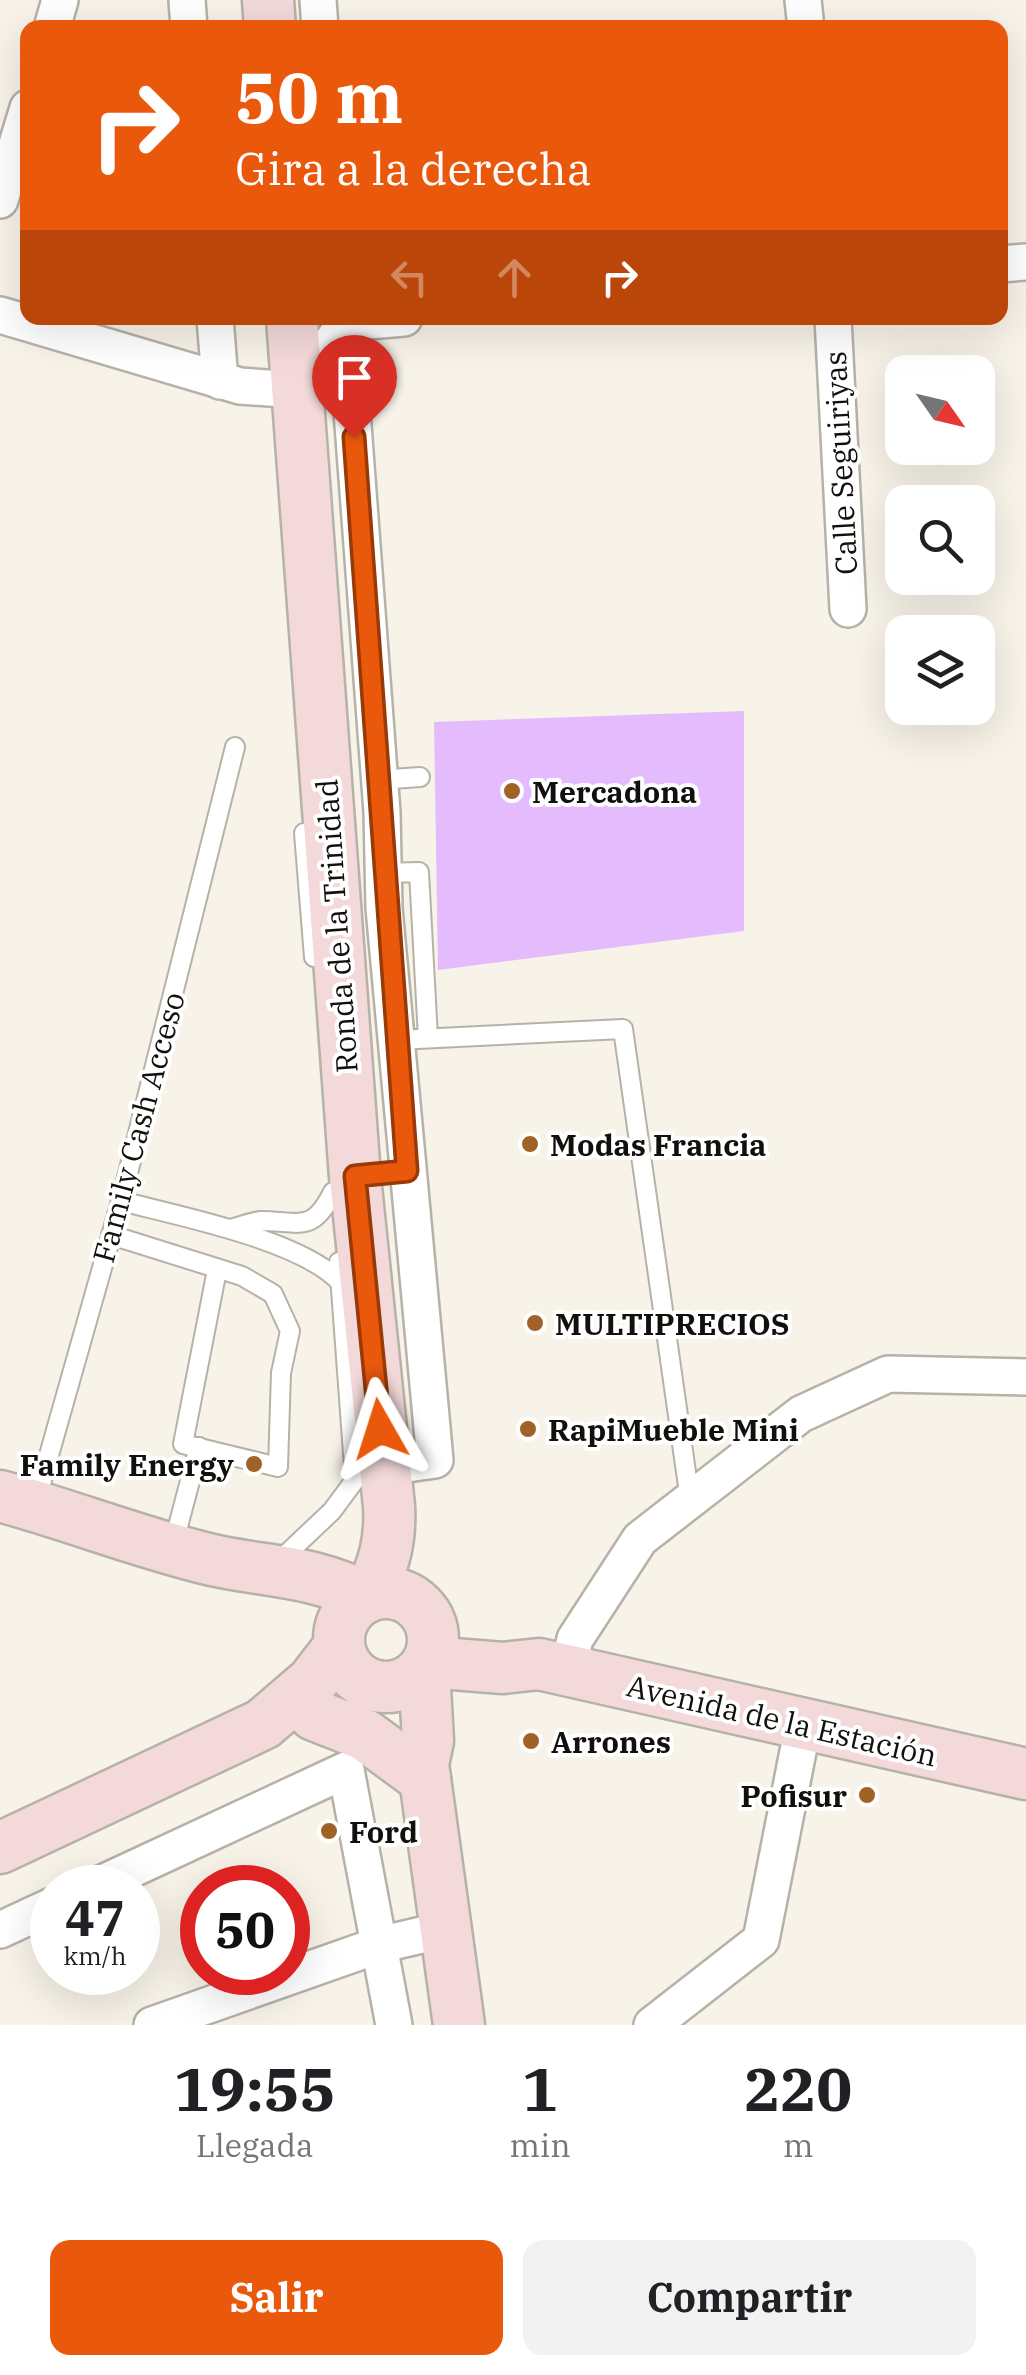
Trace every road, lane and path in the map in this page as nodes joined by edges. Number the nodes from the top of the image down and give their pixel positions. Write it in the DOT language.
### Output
graph roads {
  1 [pos="20,134"];
  2 [pos="0,200"];
  3 [pos="31,325"];
  4 [pos="216,325"];
  5 [pos="293,325"];
  6 [pos="342,325"];
  7 [pos="345,325"];
  8 [pos="833,325"];
  9 [pos="230,383"];
  10 [pos="298,390"];
  11 [pos="848,609"];
  12 [pos="235,747"];
  13 [pos="420,777"];
  14 [pos="378,780"];
  15 [pos="328,830"];
  16 [pos="364,903"];
  17 [pos="315,973"];
  18 [pos="412,1039"];
  19 [pos="364,1177"];
  20 [pos="121,1201"];
  21 [pos="229,1230"];
  22 [pos="111,1235"];
  23 [pos="217,1270"];
  24 [pos="341,1283"];
  25 [pos="1026,1377"];
  26 [pos="199,1447"];
  27 [pos="17,1500"];
  28 [pos="690,1500"];
  29 [pos="172,1549"];
  30 [pos="274,1571"];
  31 [pos="385,1639"];
  32 [pos="536,1668"];
  33 [pos="314,1716"];
  34 [pos="263,1724"];
  35 [pos="804,1726"];
  36 [pos="425,1761"];
  37 [pos="1026,1774"];
  38 [pos="0,1848"];
  39 [pos="142,1865"];
  40 [pos="30,1916"];
  41 [pos="447,1928"];
  42 [pos="0,1930"];
  43 [pos="380,1945"];
  44 [pos="152,2025"];
  45 [pos="394,2025"];
  46 [pos="459,2025"];
  47 [pos="652,2025"];
  1 -- 2 [label="street"];
  3 -- 9 [label="street"];
  4 -- 9 [label="street"];
  5 -- 10 [label="main road, Ronda de la Trinidad"];
  6 -- 10 [label="street"];
  7 -- 14 [label="street, Ronda de la Trinidad"];
  8 -- 11 [label="street, Calle Seguiriyas"];
  9 -- 10 [label="street"];
  10 -- 15 [label="main road, Ronda de la Trinidad"];
  12 -- 20 [label="lane, Family Cash Acceso"];
  13 -- 14 [label="lane"];
  14 -- 16 [label="street, Ronda de la Trinidad"];
  15 -- 16 [label="main road, Ronda de la Trinidad"];
  15 -- 17 [label="lane"];
  16 -- 18 [label="street, Ronda de la Trinidad"];
  16 -- 18 [label="lane"];
  16 -- 19 [label="main road, Ronda de la Trinidad"];
  18 -- 19 [label="street, Ronda de la Trinidad"];
  18 -- 28 [label="lane"];
  19 -- 21 [label="lane"];
  19 -- 24 [label="lane"];
  19 -- 31 [label="main road, Ronda de la Trinidad"];
  20 -- 21 [label="lane"];
  20 -- 22 [label="lane, Family Cash Acceso"];
  21 -- 24 [label="lane"];
  22 -- 23 [label="lane"];
  22 -- 27 [label="lane, Family Cash Acceso"];
  23 -- 26 [label="lane"];
  23 -- 26 [label="lane"];
  24 -- 30 [label="lane"];
  25 -- 28 [label="street"];
  26 -- 29 [label="lane"];
  27 -- 29 [label="main road, Avenida de la Estación"];
  28 -- 32 [label="street"];
  29 -- 30 [label="main road, Avenida de la Estación"];
  30 -- 31 [label="main road, Avenida de la Estación"];
  31 -- 32 [label="main road, Avenida de la Estación"];
  31 -- 33 [label="main road"];
  31 -- 34 [label="main road, Ronda de la Trinidad"];
  31 -- 36 [label="main road"];
  32 -- 35 [label="main road, Avenida de la Estación"];
  32 -- 36 [label="main road"];
  33 -- 34 [label="main road"];
  33 -- 36 [label="main road"];
  34 -- 38 [label="main road"];
  35 -- 37 [label="main road, Avenida de la Estación"];
  35 -- 47 [label="street"];
  36 -- 41 [label="main road"];
  39 -- 43 [label="street"];
  40 -- 42 [label="street"];
  41 -- 43 [label="street"];
  41 -- 46 [label="main road"];
  43 -- 44 [label="street"];
  43 -- 45 [label="street"];
}
